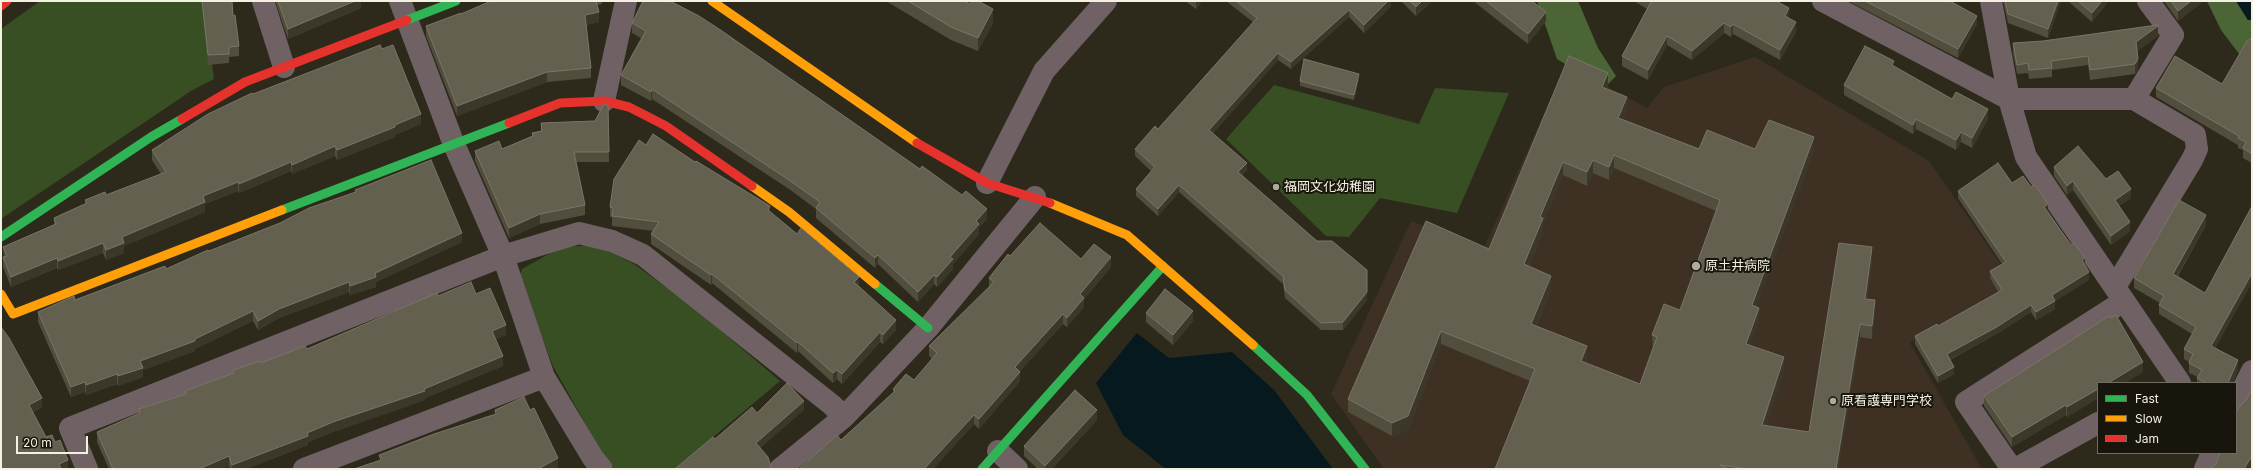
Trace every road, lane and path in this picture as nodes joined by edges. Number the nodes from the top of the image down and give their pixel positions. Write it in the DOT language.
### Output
graph roads {
  1 [pos="7,1"];
  2 [pos="263,1"];
  3 [pos="456,1"];
  4 [pos="626,1"];
  5 [pos="712,1"];
  6 [pos="1106,1"];
  7 [pos="1823,1"];
  8 [pos="1991,1"];
  9 [pos="2148,1"];
  10 [pos="1,6"];
  11 [pos="403,10"];
  12 [pos="284,67"];
  13 [pos="2009,99"];
  14 [pos="2134,99"];
  15 [pos="604,101"];
  16 [pos="453,142"];
  17 [pos="986,183"];
  18 [pos="1036,197"];
  19 [pos="1,237"];
  20 [pos="503,256"];
  21 [pos="1163,266"];
  22 [pos="1,294"];
  23 [pos="2119,294"];
  24 [pos="928,328"];
  25 [pos="2252,371"];
  26 [pos="544,377"];
  27 [pos="2176,382"];
  28 [pos="2237,401"];
  29 [pos="844,417"];
  30 [pos="2097,424"];
  31 [pos="998,451"];
  32 [pos="2212,454"];
  33 [pos="592,465"];
  34 [pos="87,469"];
  35 [pos="304,469"];
  36 [pos="780,469"];
  37 [pos="982,469"];
  38 [pos="1017,469"];
  39 [pos="1365,469"];
  40 [pos="2013,469"];
  41 [pos="2205,469"];
  1 -- 10 [label="street"];
  2 -- 12 [label="street"];
  3 -- 11 [label="street"];
  4 -- 15 [label="street"];
  5 -- 17 [label="street"];
  6 -- 17 [label="street"];
  7 -- 13 [label="street"];
  8 -- 13 [label="street"];
  9 -- 14 [label="street"];
  11 -- 12 [label="street"];
  11 -- 16 [label="street"];
  12 -- 19 [label="street"];
  13 -- 14 [label="street"];
  13 -- 23 [label="street"];
  14 -- 23 [label="street"];
  15 -- 16 [label="street"];
  15 -- 24 [label="street"];
  16 -- 20 [label="street"];
  16 -- 22 [label="street"];
  17 -- 18 [label="street"];
  18 -- 21 [label="street"];
  18 -- 24 [label="street"];
  20 -- 26 [label="street"];
  20 -- 29 [label="street"];
  20 -- 34 [label="street"];
  21 -- 31 [label="street"];
  21 -- 39 [label="street"];
  23 -- 27 [label="street"];
  23 -- 40 [label="street"];
  24 -- 29 [label="street"];
  25 -- 28 [label="street"];
  26 -- 33 [label="street"];
  26 -- 35 [label="street"];
  29 -- 36 [label="street"];
  30 -- 40 [label="street"];
  31 -- 37 [label="street"];
  31 -- 38 [label="street"];
  32 -- 41 [label="street"];
}
